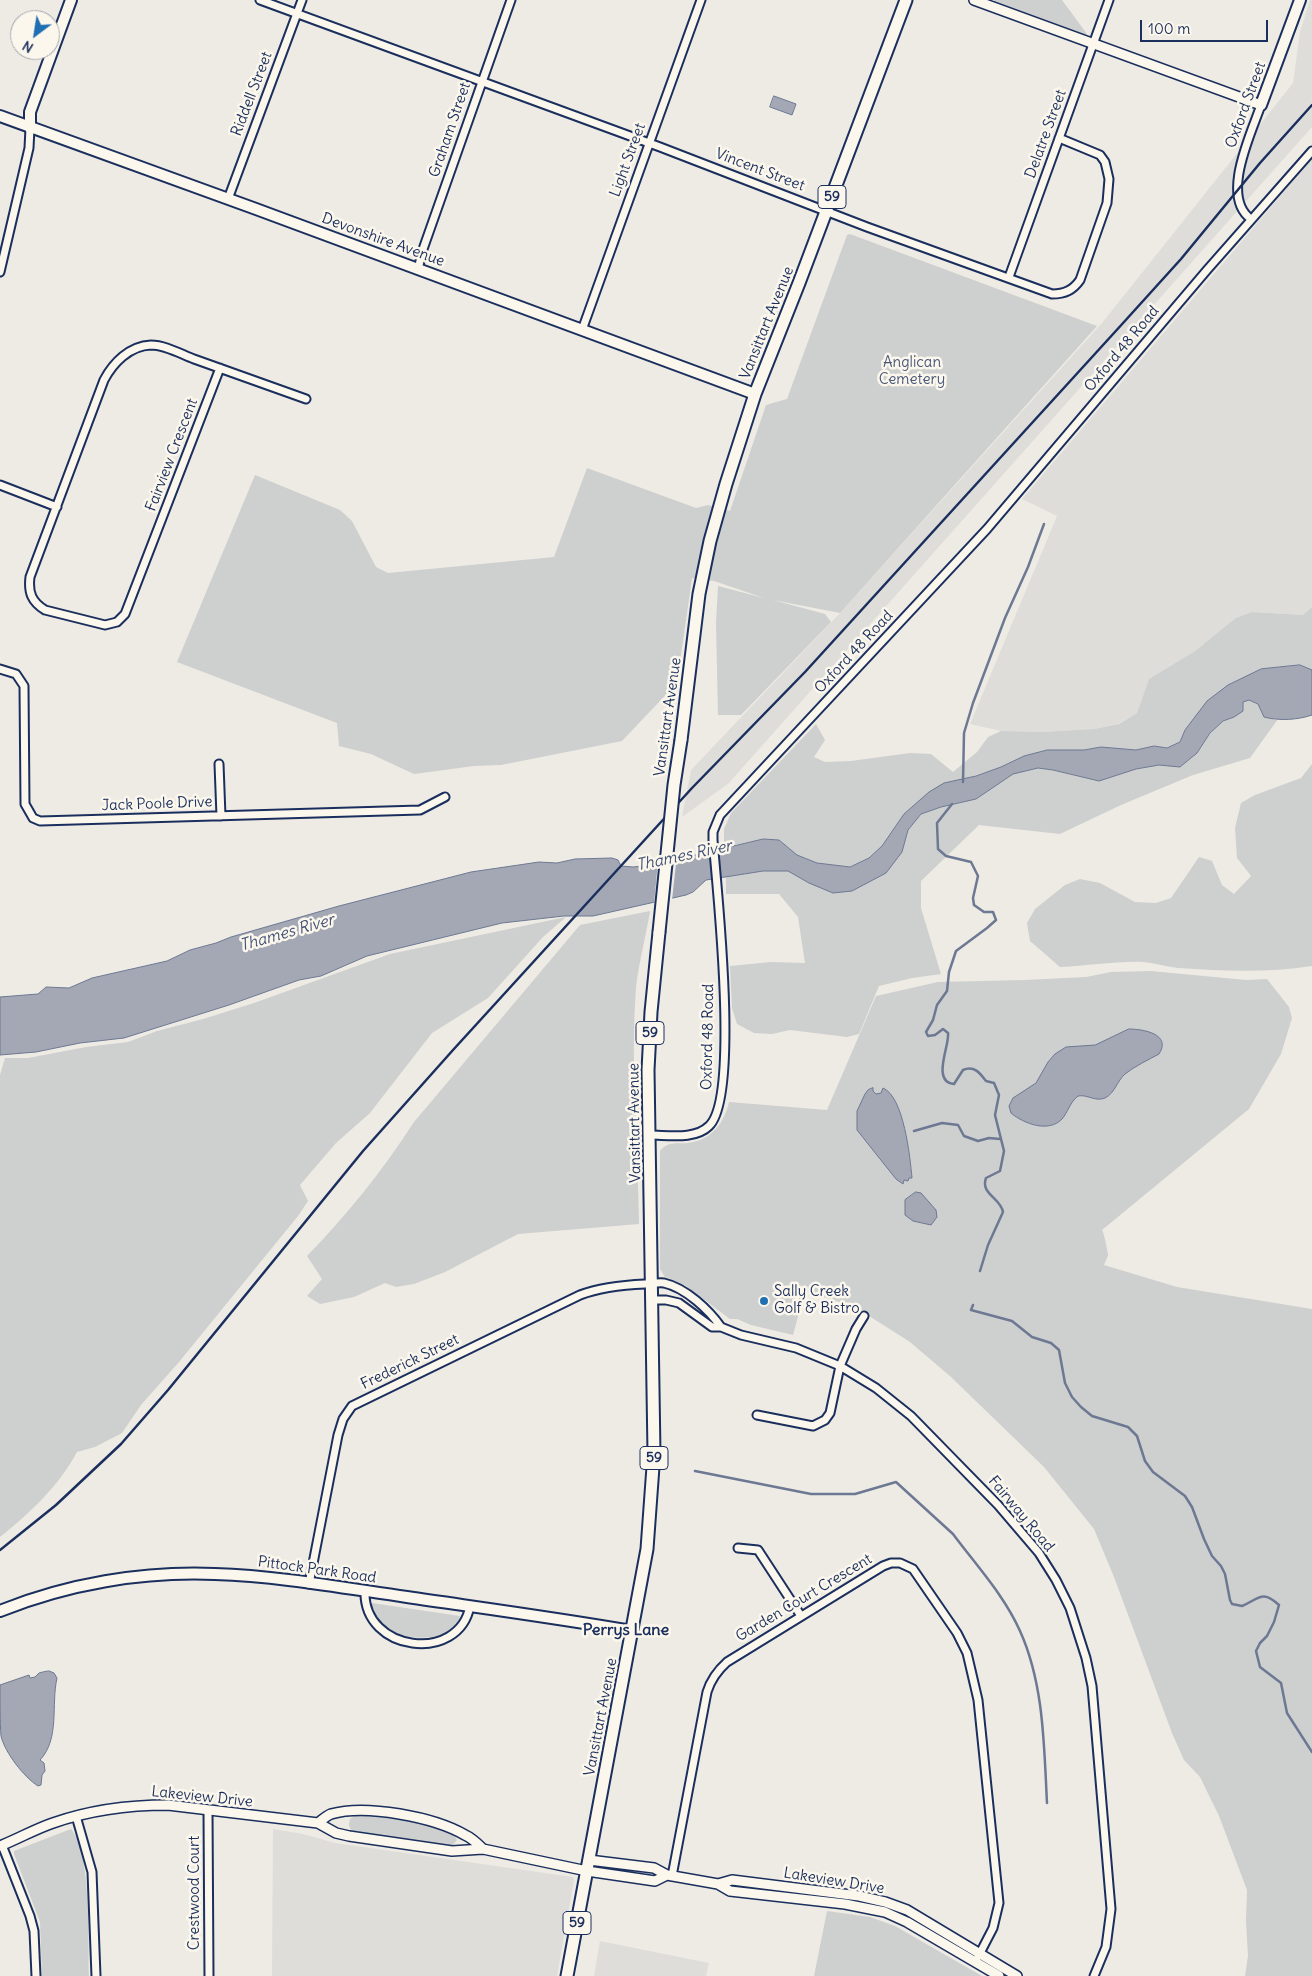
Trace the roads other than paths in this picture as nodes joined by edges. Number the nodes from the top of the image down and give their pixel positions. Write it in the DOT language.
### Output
graph roads {
  1 [pos="71,0"];
  2 [pos="260,0"];
  3 [pos="302,0"];
  4 [pos="511,0"];
  5 [pos="701,0"];
  6 [pos="906,0"];
  7 [pos="974,0"];
  8 [pos="1109,0"];
  9 [pos="1300,0"];
  10 [pos="297,14"];
  11 [pos="1093,44"];
  12 [pos="481,82"];
  13 [pos="1261,105"];
  14 [pos="0,116"];
  15 [pos="30,128"];
  16 [pos="1059,138"];
  17 [pos="649,143"];
  18 [pos="1312,151"];
  19 [pos="228,199"];
  20 [pos="827,210"];
  21 [pos="1251,219"];
  22 [pos="418,270"];
  23 [pos="0,272"];
  24 [pos="1008,277"];
  25 [pos="582,330"];
  26 [pos="220,368"];
  27 [pos="755,394"];
  28 [pos="306,399"];
  29 [pos="0,485"];
  30 [pos="57,507"];
  31 [pos="0,669"];
  32 [pos="219,764"];
  33 [pos="445,797"];
  34 [pos="221,816"];
  35 [pos="650,1135"];
  36 [pos="652,1284"];
  37 [pos="652,1300"];
  38 [pos="864,1316"];
  39 [pos="721,1327"];
  40 [pos="840,1366"];
  41 [pos="757,1415"];
  42 [pos="738,1548"];
  43 [pos="309,1584"];
  44 [pos="365,1592"];
  45 [pos="470,1606"];
  46 [pos="0,1611"];
  47 [pos="801,1616"];
  48 [pos="632,1631"];
  49 [pos="208,1810"];
  50 [pos="76,1816"];
  51 [pos="318,1823"];
  52 [pos="1,1846"];
  53 [pos="483,1849"];
  54 [pos="588,1865"];
  55 [pos="669,1875"];
  56 [pos="977,1958"];
  57 [pos="36,1976"];
  58 [pos="96,1976"];
  59 [pos="209,1976"];
  60 [pos="566,1976"];
  61 [pos="999,1976"];
  62 [pos="1017,1976"];
  63 [pos="1094,1976"];
  1 -- 15 [label="main road"];
  2 -- 10 [label="street, Vincent Street"];
  3 -- 10 [label="street, Riddell Street"];
  4 -- 12 [label="street, Graham Street"];
  5 -- 17 [label="street, Light Street"];
  6 -- 20 [label="main road, Vansittart Avenue / 59"];
  7 -- 11 [label="street"];
  8 -- 11 [label="street, Delatre Street"];
  9 -- 13 [label="main road, Oxford Street"];
  10 -- 12 [label="street, Vincent Street"];
  10 -- 19 [label="street, Riddell Street"];
  11 -- 13 [label="street"];
  11 -- 16 [label="street, Delatre Street"];
  12 -- 17 [label="street, Vincent Street"];
  12 -- 22 [label="street, Graham Street"];
  13 -- 21 [label="street, Oxford Street"];
  14 -- 15 [label="main road, Devonshire Avenue"];
  15 -- 19 [label="main road, Devonshire Avenue"];
  15 -- 23 [label="street"];
  16 -- 24 [label="street, Delatre Street"];
  16 -- 24 [label="street, Vincent Street"];
  17 -- 20 [label="street, Vincent Street"];
  17 -- 25 [label="street, Light Street"];
  18 -- 21 [label="street, Oxford 48 Road"];
  19 -- 22 [label="main road, Devonshire Avenue"];
  20 -- 24 [label="street, Vincent Street"];
  20 -- 27 [label="main road, Vansittart Avenue / 59"];
  21 -- 35 [label="street, Oxford 48 Road"];
  22 -- 25 [label="main road, Devonshire Avenue"];
  25 -- 27 [label="main road, Devonshire Avenue"];
  26 -- 28 [label="street"];
  26 -- 30 [label="street, Fairview Crescent"];
  26 -- 30 [label="street, Fairview Crescent"];
  27 -- 35 [label="main road, Vansittart Avenue / 59, bridge"];
  29 -- 30 [label="street"];
  31 -- 34 [label="street, Jack Poole Drive"];
  32 -- 34 [label="street"];
  33 -- 34 [label="street, Jack Poole Drive"];
  35 -- 36 [label="main road, Vansittart Avenue / 59"];
  36 -- 37 [label="main road, Vansittart Avenue / 59"];
  36 -- 39 [label="street, Fairway Road"];
  36 -- 43 [label="street, Frederick Street"];
  37 -- 39 [label="street, Fairway Road"];
  37 -- 48 [label="main road, Vansittart Avenue / 59"];
  38 -- 40 [label="street"];
  39 -- 40 [label="street, Fairway Road"];
  40 -- 41 [label="street"];
  40 -- 63 [label="street, Fairway Road"];
  42 -- 47 [label="street"];
  43 -- 44 [label="main road, Pittock Park Road"];
  43 -- 46 [label="main road, Pittock Park Road"];
  44 -- 45 [label="main road, Pittock Park Road"];
  44 -- 45 [label="street"];
  45 -- 48 [label="main road, Pittock Park Road"];
  47 -- 55 [label="street, Garden Court Crescent"];
  47 -- 56 [label="street, Garden Court Crescent"];
  48 -- 54 [label="main road, Vansittart Avenue / 59"];
  49 -- 50 [label="street, Lakeview Drive"];
  49 -- 51 [label="street, Lakeview Drive"];
  49 -- 59 [label="street, Crestwood Court"];
  50 -- 52 [label="street, Lakeview Drive"];
  50 -- 58 [label="street"];
  51 -- 53 [label="street, Lakeview Drive"];
  51 -- 53 [label="street, Lakeview Drive"];
  52 -- 57 [label="street"];
  53 -- 54 [label="street, Lakeview Drive"];
  54 -- 55 [label="street, Lakeview Drive"];
  54 -- 60 [label="main road, Vansittart Avenue / 59"];
  55 -- 56 [label="street, Lakeview Drive"];
  56 -- 61 [label="street, Lakeview Drive"];
  56 -- 62 [label="street, Lakeview Drive"];
}
